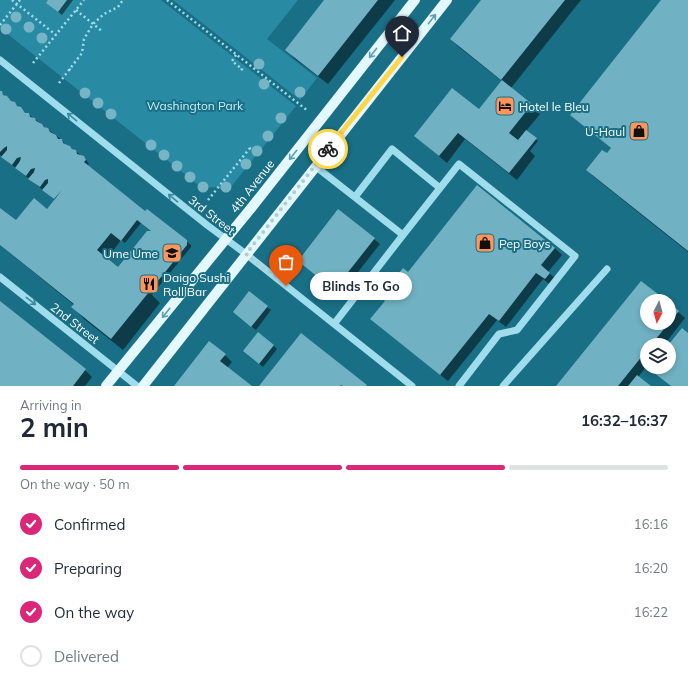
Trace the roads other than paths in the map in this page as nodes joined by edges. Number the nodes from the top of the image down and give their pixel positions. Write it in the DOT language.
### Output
graph roads {
  1 [pos="415,0"];
  2 [pos="447,0"];
  3 [pos="0,60"];
  4 [pos="315,166"];
  5 [pos="440,188"];
  6 [pos="355,197"];
  7 [pos="403,235"];
  8 [pos="226,240"];
  9 [pos="246,254"];
  10 [pos="607,269"];
  11 [pos="0,277"];
  12 [pos="334,324"];
  13 [pos="118,371"];
  14 [pos="106,386"];
  15 [pos="137,386"];
  16 [pos="143,386"];
  17 [pos="412,386"];
  18 [pos="459,386"];
  19 [pos="503,386"];
  1 -- 8 [label="main road, 4th Avenue, one-way"];
  4 -- 2 [label="main road, one-way"];
  8 -- 3 [label="street, 3rd Street, one-way"];
  4 -- 6 [label="street"];
  4 -- 9 [label="main road"];
  5 -- 6 [label="street"];
  5 -- 7 [label="street"];
  5 -- 18 [label="street"];
  6 -- 7 [label="street"];
  7 -- 12 [label="street"];
  8 -- 9 [label="street, 3rd Street"];
  8 -- 13 [label="main road, 4th Avenue, one-way"];
  9 -- 12 [label="street, 3rd Street"];
  9 -- 16 [label="main road"];
  10 -- 19 [label="street"];
  11 -- 13 [label="street, 2nd Street, one-way"];
  12 -- 17 [label="street, 3rd Street"];
  13 -- 14 [label="main road, 4th Avenue"];
  13 -- 15 [label="street, 2nd Street"];
}
